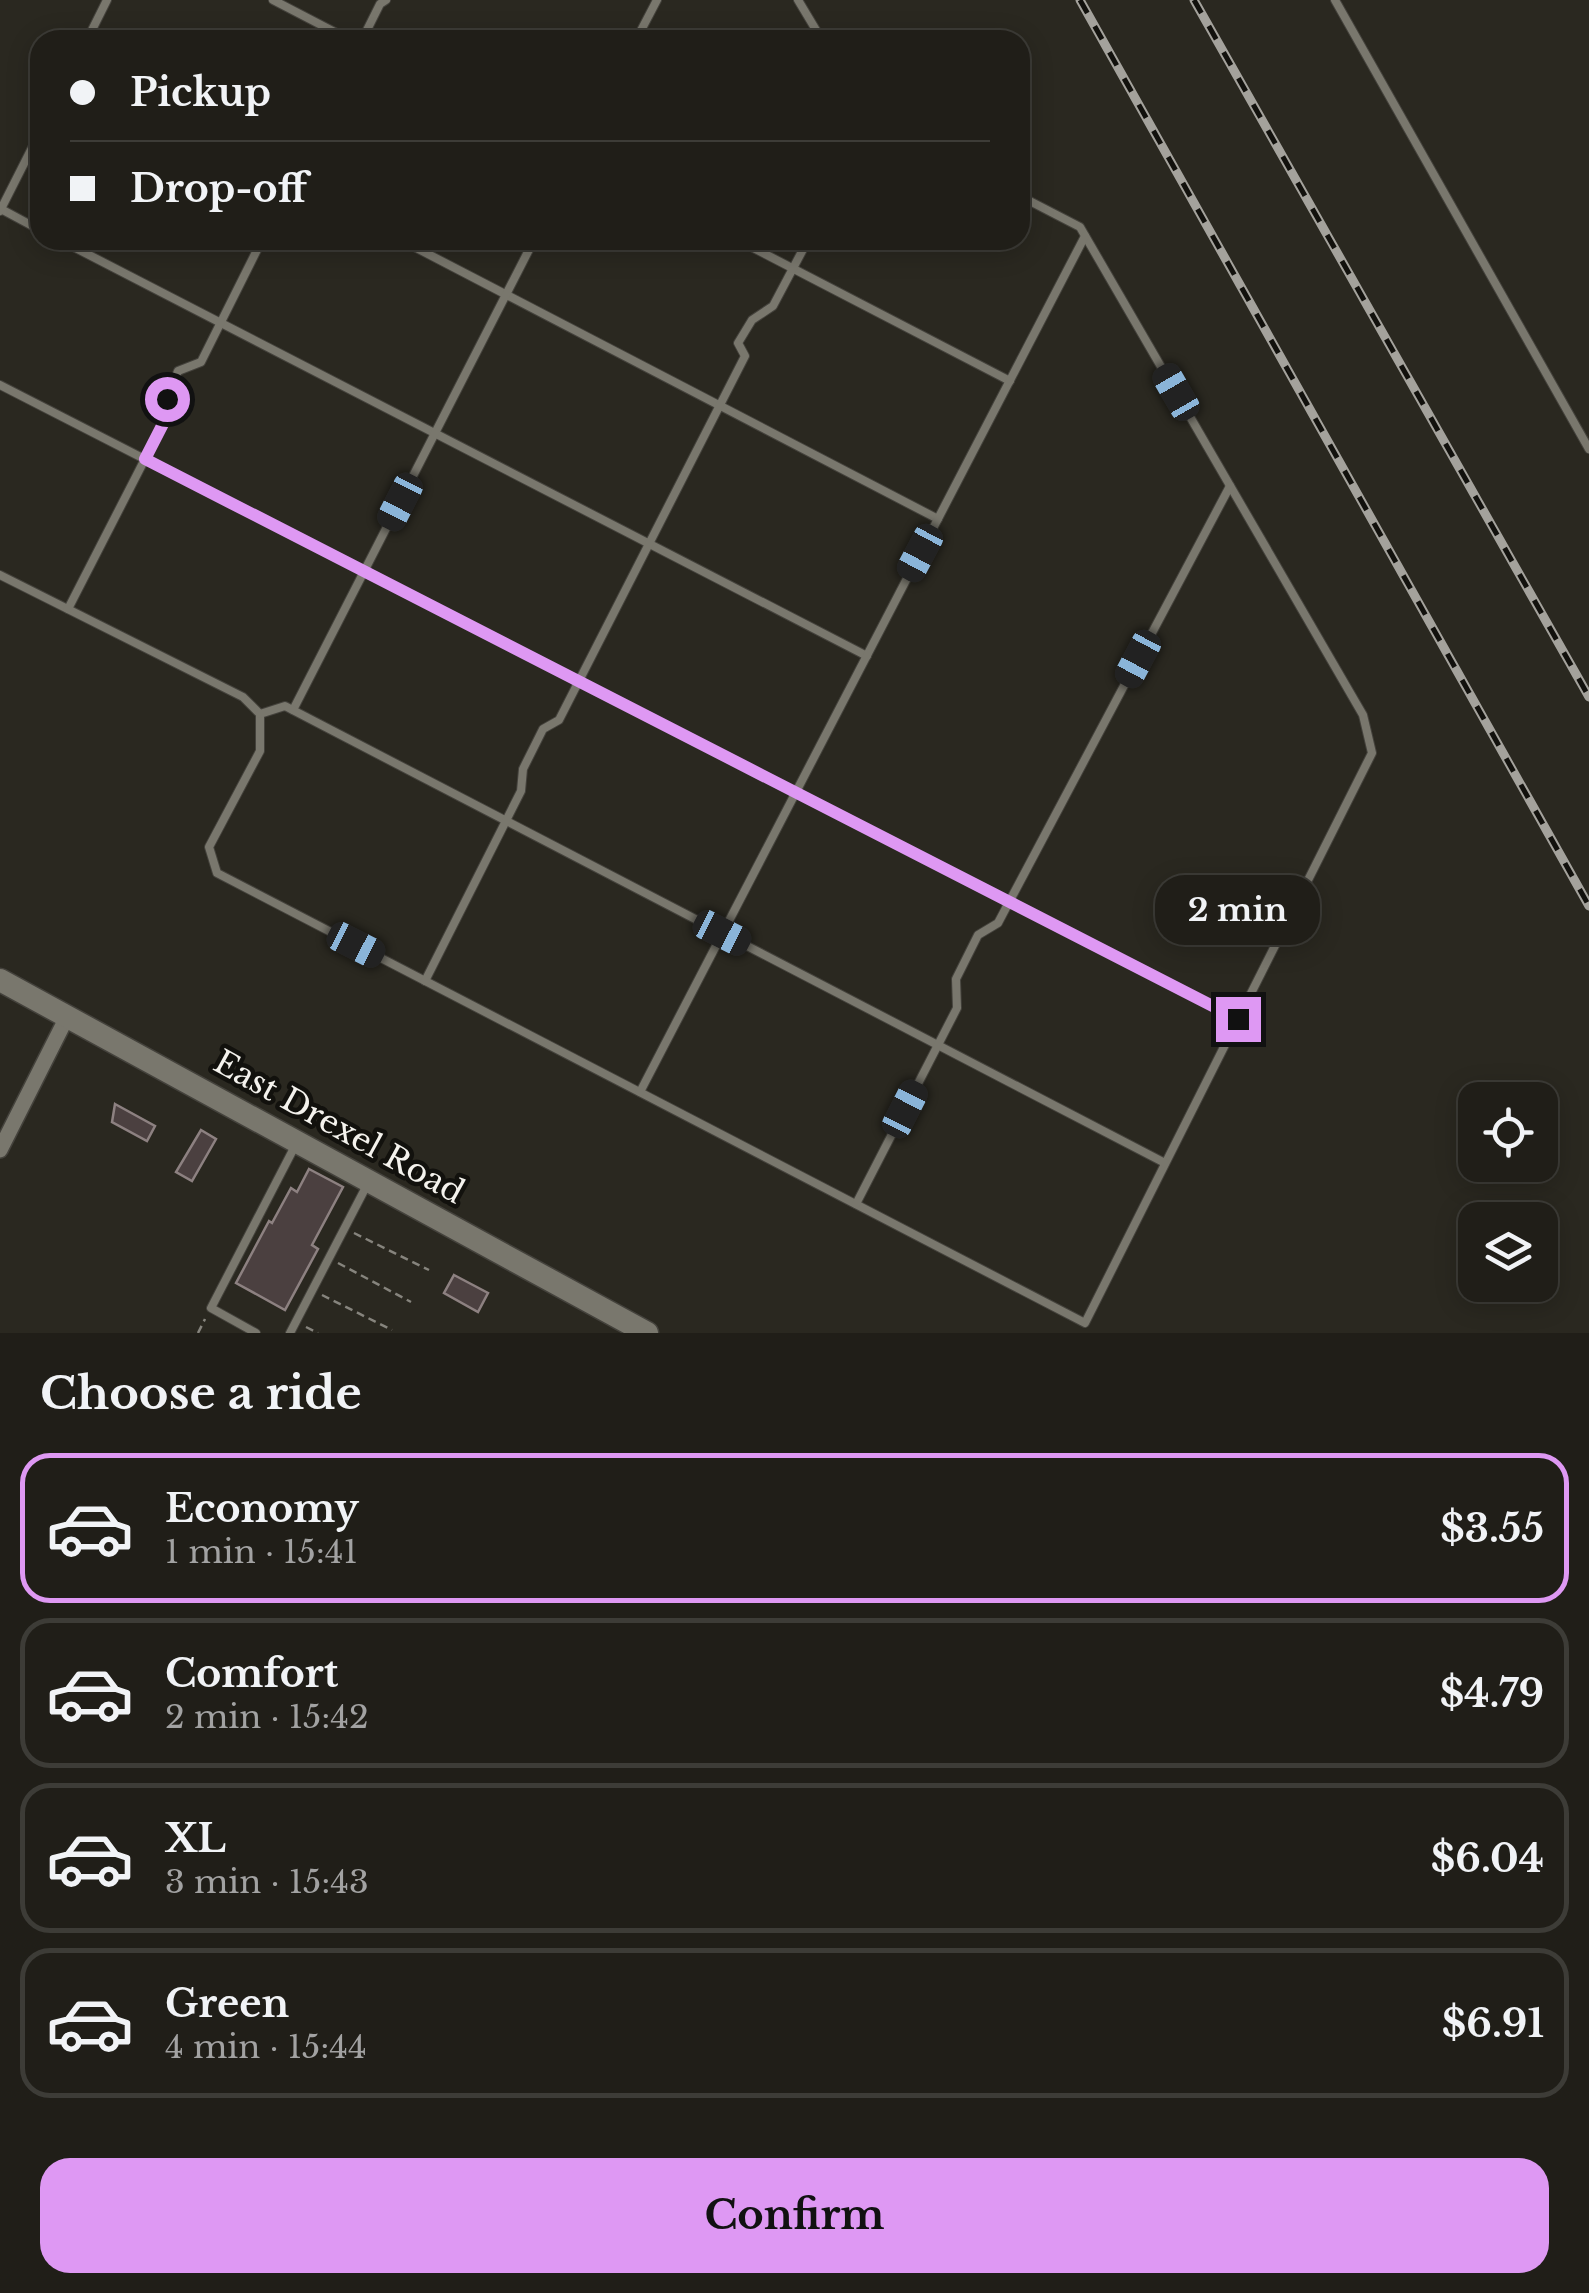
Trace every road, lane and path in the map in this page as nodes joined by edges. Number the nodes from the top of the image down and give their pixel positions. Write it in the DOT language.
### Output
graph roads {
  1 [pos="107,0"];
  2 [pos="273,0"];
  3 [pos="386,0"];
  4 [pos="657,0"];
  5 [pos="798,0"];
  6 [pos="1335,0"];
  7 [pos="92,30"];
  8 [pos="331,30"];
  9 [pos="367,30"];
  10 [pos="641,30"];
  11 [pos="816,30"];
  12 [pos="30,152"];
  13 [pos="1030,201"];
  14 [pos="0,210"];
  15 [pos="30,225"];
  16 [pos="1085,236"];
  17 [pos="80,250"];
  18 [pos="257,250"];
  19 [pos="420,250"];
  20 [pos="529,250"];
  21 [pos="758,250"];
  22 [pos="803,250"];
  23 [pos="793,268"];
  24 [pos="506,294"];
  25 [pos="220,322"];
  26 [pos="1010,380"];
  27 [pos="0,384"];
  28 [pos="720,405"];
  29 [pos="435,433"];
  30 [pos="1589,449"];
  31 [pos="145,459"];
  32 [pos="1230,486"];
  33 [pos="938,518"];
  34 [pos="649,544"];
  35 [pos="364,571"];
  36 [pos="0,574"];
  37 [pos="68,609"];
  38 [pos="867,656"];
  39 [pos="578,681"];
  40 [pos="294,710"];
  41 [pos="260,714"];
  42 [pos="796,792"];
  43 [pos="506,821"];
  44 [pos="1010,902"];
  45 [pos="722,933"];
  46 [pos="0,980"];
  47 [pos="426,981"];
  48 [pos="68,1016"];
  49 [pos="1238,1019"];
  50 [pos="938,1045"];
  51 [pos="640,1092"];
  52 [pos="298,1142"];
  53 [pos="0,1150"];
  54 [pos="1166,1163"];
  55 [pos="369,1181"];
  56 [pos="856,1204"];
  57 [pos="344,1228"];
  58 [pos="329,1258"];
  59 [pos="428,1270"];
  60 [pos="312,1290"];
  61 [pos="411,1302"];
  62 [pos="210,1308"];
  63 [pos="392,1330"];
  64 [pos="198,1333"];
  65 [pos="256,1333"];
  66 [pos="290,1333"];
  67 [pos="647,1333"];
  1 -- 7 [label="lane"];
  2 -- 8 [label="lane"];
  3 -- 9 [label="lane"];
  4 -- 10 [label="lane"];
  5 -- 11 [label="lane"];
  6 -- 30 [label="lane"];
  12 -- 14 [label="lane"];
  13 -- 16 [label="lane"];
  14 -- 15 [label="lane"];
  16 -- 26 [label="lane"];
  16 -- 32 [label="lane"];
  17 -- 25 [label="lane"];
  18 -- 25 [label="lane"];
  19 -- 24 [label="lane"];
  20 -- 24 [label="lane"];
  21 -- 23 [label="lane"];
  22 -- 23 [label="lane"];
  23 -- 26 [label="lane"];
  23 -- 28 [label="lane"];
  24 -- 28 [label="lane"];
  24 -- 29 [label="lane"];
  25 -- 29 [label="lane"];
  25 -- 31 [label="lane"];
  26 -- 33 [label="lane"];
  27 -- 31 [label="lane"];
  28 -- 33 [label="lane"];
  28 -- 34 [label="lane"];
  29 -- 34 [label="lane"];
  29 -- 35 [label="lane"];
  31 -- 35 [label="lane"];
  31 -- 37 [label="lane"];
  32 -- 44 [label="lane"];
  32 -- 49 [label="lane"];
  33 -- 38 [label="lane"];
  34 -- 38 [label="lane"];
  34 -- 39 [label="lane"];
  35 -- 39 [label="lane"];
  35 -- 40 [label="lane"];
  36 -- 37 [label="lane"];
  37 -- 41 [label="lane"];
  38 -- 42 [label="lane"];
  39 -- 42 [label="lane"];
  39 -- 43 [label="lane"];
  40 -- 41 [label="lane"];
  40 -- 43 [label="lane"];
  41 -- 47 [label="lane"];
  42 -- 44 [label="lane"];
  42 -- 45 [label="lane"];
  43 -- 45 [label="lane"];
  43 -- 47 [label="lane"];
  44 -- 49 [label="lane"];
  44 -- 50 [label="lane"];
  45 -- 50 [label="lane"];
  45 -- 51 [label="lane"];
  46 -- 48 [label="street, East Drexel Road"];
  47 -- 51 [label="lane"];
  48 -- 52 [label="street, East Drexel Road"];
  48 -- 53 [label="street"];
  49 -- 54 [label="lane"];
  50 -- 54 [label="lane"];
  50 -- 56 [label="lane"];
  51 -- 56 [label="lane"];
  52 -- 55 [label="street, East Drexel Road"];
  52 -- 62 [label="lane"];
  54 -- 56 [label="lane"];
  55 -- 57 [label="lane"];
  55 -- 67 [label="street, East Drexel Road"];
  57 -- 58 [label="lane"];
  57 -- 59 [label="path"];
  58 -- 60 [label="lane"];
  58 -- 61 [label="path"];
  60 -- 63 [label="path"];
  60 -- 66 [label="lane"];
  62 -- 64 [label="path"];
  62 -- 65 [label="lane"];
}
